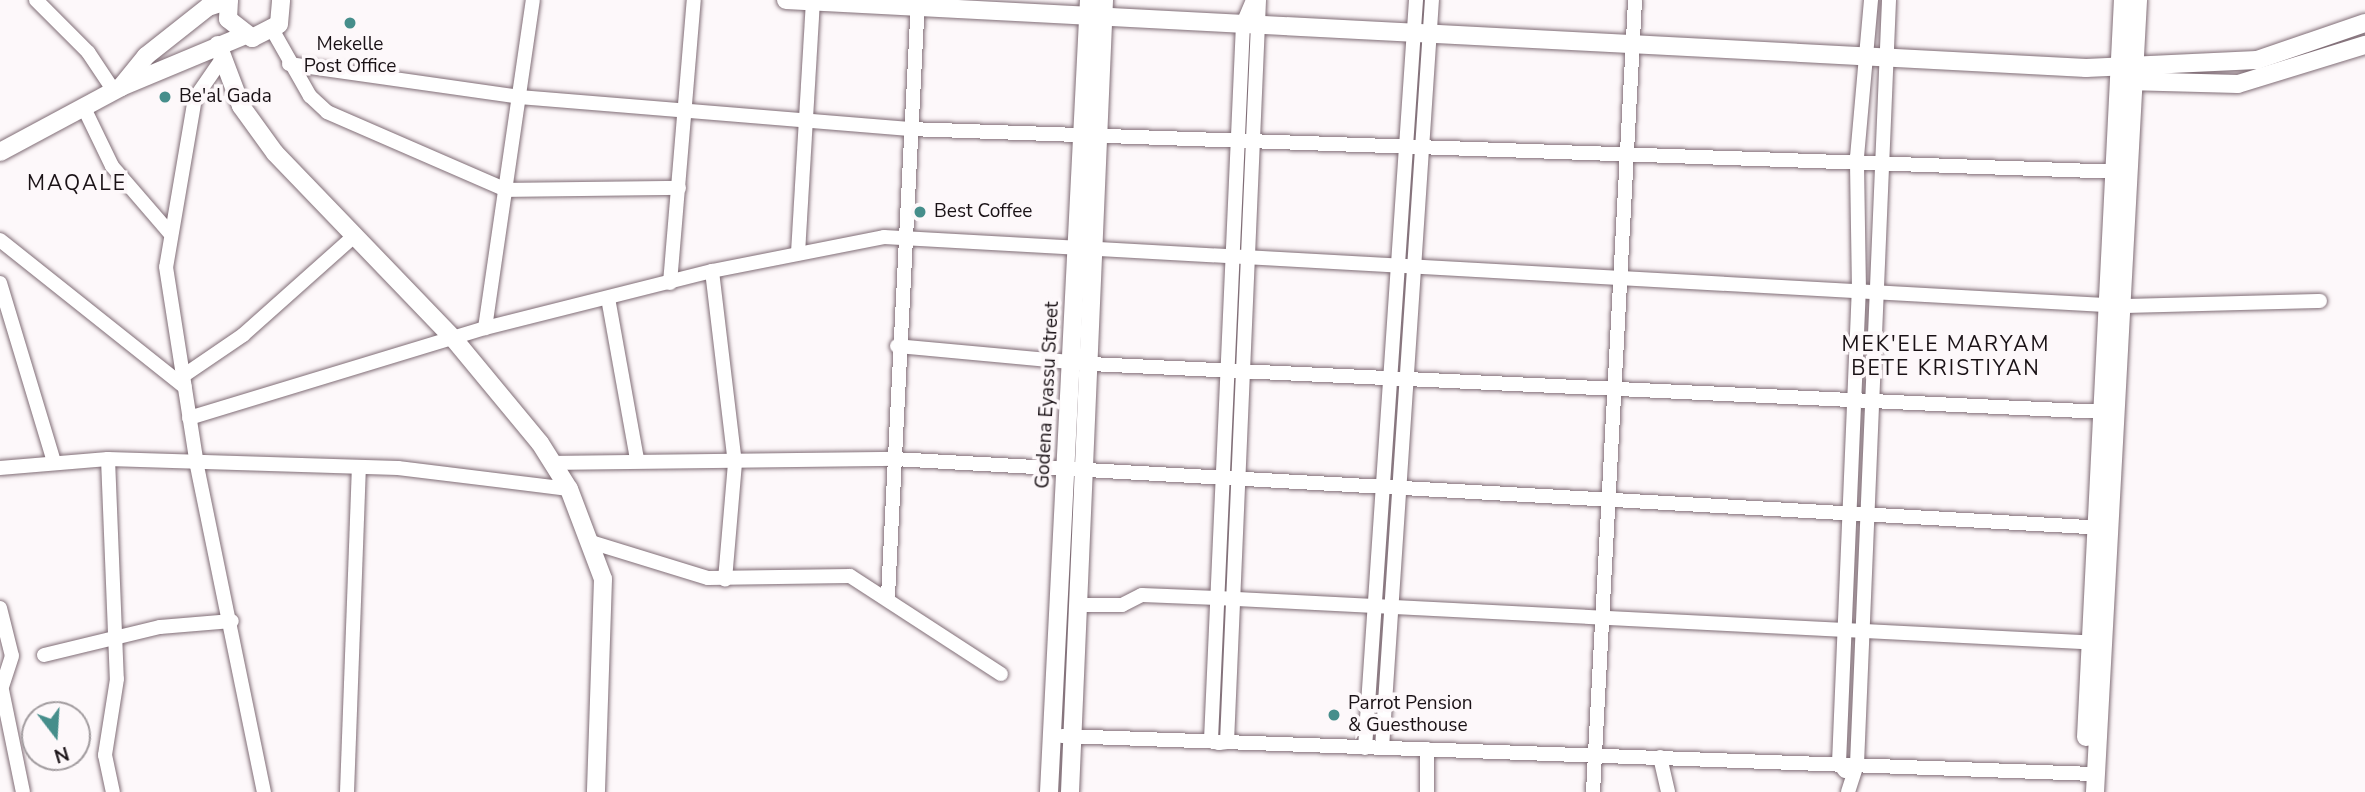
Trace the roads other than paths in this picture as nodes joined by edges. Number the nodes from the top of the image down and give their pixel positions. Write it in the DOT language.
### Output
graph roads {
  1 [pos="36,0"];
  2 [pos="229,0"];
  3 [pos="281,0"];
  4 [pos="533,0"];
  5 [pos="694,0"];
  6 [pos="786,0"];
  7 [pos="1256,0"];
  8 [pos="1416,0"];
  9 [pos="1432,0"];
  10 [pos="1635,0"];
  11 [pos="1871,0"];
  12 [pos="1889,0"];
  13 [pos="2123,0"];
  14 [pos="2138,0"];
  15 [pos="813,1"];
  16 [pos="204,3"];
  17 [pos="918,3"];
  18 [pos="1096,8"];
  19 [pos="2365,23"];
  20 [pos="1243,24"];
  21 [pos="1261,25"];
  22 [pos="273,31"];
  23 [pos="1422,33"];
  24 [pos="243,36"];
  25 [pos="1632,44"];
  26 [pos="2365,45"];
  27 [pos="220,52"];
  28 [pos="1868,56"];
  29 [pos="1887,57"];
  30 [pos="2129,61"];
  31 [pos="289,64"];
  32 [pos="2086,68"];
  33 [pos="2128,81"];
  34 [pos="118,89"];
  35 [pos="520,97"];
  36 [pos="84,108"];
  37 [pos="689,111"];
  38 [pos="806,121"];
  39 [pos="909,129"];
  40 [pos="1091,136"];
  41 [pos="1238,141"];
  42 [pos="1256,142"];
  43 [pos="1406,147"];
  44 [pos="1422,148"];
  45 [pos="0,152"];
  46 [pos="1627,154"];
  47 [pos="1857,158"];
  48 [pos="1882,159"];
  49 [pos="2122,172"];
  50 [pos="678,188"];
  51 [pos="506,190"];
  52 [pos="169,232"];
  53 [pos="353,237"];
  54 [pos="903,238"];
  55 [pos="0,240"];
  56 [pos="1076,248"];
  57 [pos="1095,249"];
  58 [pos="799,253"];
  59 [pos="1233,256"];
  60 [pos="1250,257"];
  61 [pos="1398,265"];
  62 [pos="1414,266"];
  63 [pos="712,271"];
  64 [pos="1620,278"];
  65 [pos="0,283"];
  66 [pos="670,283"];
  67 [pos="1859,291"];
  68 [pos="1876,292"];
  69 [pos="608,298"];
  70 [pos="2320,301"];
  71 [pos="2116,305"];
  72 [pos="485,328"];
  73 [pos="453,338"];
  74 [pos="897,346"];
  75 [pos="1070,362"];
  76 [pos="1090,364"];
  77 [pos="1227,370"];
  78 [pos="1245,371"];
  79 [pos="1390,378"];
  80 [pos="1407,379"];
  81 [pos="184,382"];
  82 [pos="1614,389"];
  83 [pos="1854,400"];
  84 [pos="1872,401"];
  85 [pos="2103,412"];
  86 [pos="189,418"];
  87 [pos="894,458"];
  88 [pos="108,459"];
  89 [pos="637,459"];
  90 [pos="54,462"];
  91 [pos="554,463"];
  92 [pos="735,463"];
  93 [pos="197,466"];
  94 [pos="359,467"];
  95 [pos="0,468"];
  96 [pos="1065,471"];
  97 [pos="1084,472"];
  98 [pos="1223,480"];
  99 [pos="1240,481"];
  100 [pos="569,489"];
  101 [pos="1383,489"];
  102 [pos="1399,490"];
  103 [pos="1608,501"];
  104 [pos="1849,514"];
  105 [pos="1867,515"];
  106 [pos="2103,528"];
  107 [pos="594,543"];
  108 [pos="725,580"];
  109 [pos="888,596"];
  110 [pos="1217,598"];
  111 [pos="1234,599"];
  112 [pos="1081,605"];
  113 [pos="1374,606"];
  114 [pos="1391,607"];
  115 [pos="0,608"];
  116 [pos="1602,617"];
  117 [pos="232,621"];
  118 [pos="1845,629"];
  119 [pos="1863,630"];
  120 [pos="111,638"];
  121 [pos="2096,642"];
  122 [pos="44,656"];
  123 [pos="1001,674"];
  124 [pos="1,692"];
  125 [pos="1052,735"];
  126 [pos="1073,736"];
  127 [pos="1211,741"];
  128 [pos="1227,742"];
  129 [pos="1365,748"];
  130 [pos="1382,748"];
  131 [pos="1427,749"];
  132 [pos="1595,755"];
  133 [pos="1660,757"];
  134 [pos="1839,763"];
  135 [pos="1857,764"];
  136 [pos="2092,779"];
  137 [pos="1849,785"];
  138 [pos="23,792"];
  139 [pos="113,792"];
  140 [pos="264,792"];
  141 [pos="347,792"];
  142 [pos="596,792"];
  143 [pos="1049,792"];
  144 [pos="1070,792"];
  145 [pos="1427,792"];
  146 [pos="1593,792"];
  147 [pos="1668,792"];
  148 [pos="2083,792"];
  1 -- 34 [label="street"];
  2 -- 16 [label="street"];
  2 -- 24 [label="street"];
  3 -- 22 [label="street"];
  4 -- 35 [label="street"];
  5 -- 37 [label="street"];
  6 -- 15 [label="street"];
  7 -- 20 [label="street"];
  7 -- 21 [label="street"];
  8 -- 23 [label="street"];
  9 -- 23 [label="street"];
  10 -- 25 [label="street"];
  11 -- 28 [label="street"];
  12 -- 29 [label="street"];
  13 -- 30 [label="street"];
  14 -- 30 [label="street"];
  15 -- 17 [label="street"];
  15 -- 38 [label="street"];
  16 -- 34 [label="street"];
  17 -- 18 [label="street"];
  17 -- 39 [label="street"];
  18 -- 20 [label="street"];
  18 -- 40 [label="street, Godena Eyassu Street"];
  19 -- 30 [label="street"];
  20 -- 21 [label="street"];
  20 -- 41 [label="street"];
  21 -- 23 [label="street"];
  21 -- 42 [label="street"];
  22 -- 24 [label="street"];
  22 -- 31 [label="street"];
  23 -- 25 [label="street"];
  23 -- 43 [label="street"];
  23 -- 44 [label="street"];
  24 -- 27 [label="street"];
  25 -- 28 [label="street"];
  25 -- 46 [label="street"];
  26 -- 33 [label="street"];
  27 -- 34 [label="street"];
  27 -- 52 [label="street"];
  27 -- 53 [label="street"];
  28 -- 29 [label="street"];
  28 -- 47 [label="street"];
  29 -- 32 [label="street"];
  29 -- 48 [label="street"];
  30 -- 32 [label="street"];
  30 -- 33 [label="street"];
  31 -- 35 [label="street"];
  31 -- 51 [label="street"];
  32 -- 33 [label="street"];
  33 -- 49 [label="street"];
  34 -- 36 [label="street"];
  35 -- 37 [label="street"];
  35 -- 51 [label="street"];
  36 -- 45 [label="street"];
  36 -- 52 [label="street"];
  37 -- 38 [label="street"];
  37 -- 50 [label="street"];
  38 -- 39 [label="street"];
  38 -- 58 [label="street"];
  39 -- 40 [label="street"];
  39 -- 54 [label="street"];
  40 -- 41 [label="street"];
  40 -- 56 [label="street, Godena Eyassu Street"];
  40 -- 57 [label="street, Godena Eyassu Street"];
  41 -- 42 [label="street"];
  41 -- 59 [label="street"];
  42 -- 43 [label="street"];
  42 -- 60 [label="street"];
  43 -- 44 [label="street"];
  43 -- 61 [label="street"];
  44 -- 46 [label="street"];
  44 -- 62 [label="street"];
  46 -- 47 [label="street"];
  46 -- 64 [label="street"];
  47 -- 48 [label="street"];
  47 -- 67 [label="street"];
  48 -- 49 [label="street"];
  48 -- 68 [label="street"];
  49 -- 71 [label="street"];
  50 -- 51 [label="street"];
  50 -- 66 [label="street"];
  51 -- 72 [label="street"];
  52 -- 81 [label="street"];
  53 -- 73 [label="street"];
  53 -- 81 [label="street"];
  54 -- 56 [label="street"];
  54 -- 58 [label="street"];
  54 -- 74 [label="street"];
  55 -- 81 [label="street"];
  56 -- 57 [label="street"];
  56 -- 75 [label="street, Godena Eyassu Street"];
  57 -- 59 [label="street"];
  57 -- 76 [label="street, Godena Eyassu Street"];
  58 -- 63 [label="street"];
  59 -- 60 [label="street"];
  59 -- 77 [label="street"];
  60 -- 61 [label="street"];
  60 -- 78 [label="street"];
  61 -- 62 [label="street"];
  61 -- 79 [label="street"];
  62 -- 64 [label="street"];
  62 -- 80 [label="street"];
  63 -- 66 [label="street"];
  63 -- 92 [label="street"];
  64 -- 67 [label="street"];
  64 -- 82 [label="street"];
  65 -- 90 [label="street"];
  66 -- 69 [label="street"];
  67 -- 68 [label="street"];
  67 -- 83 [label="street"];
  68 -- 71 [label="street"];
  68 -- 84 [label="street"];
  69 -- 72 [label="street"];
  69 -- 89 [label="street"];
  70 -- 71 [label="street"];
  71 -- 85 [label="street"];
  71 -- 106 [label="street"];
  72 -- 73 [label="street"];
  73 -- 86 [label="street"];
  73 -- 91 [label="street"];
  74 -- 75 [label="street"];
  74 -- 87 [label="street"];
  75 -- 76 [label="street"];
  75 -- 96 [label="street, Godena Eyassu Street"];
  76 -- 77 [label="street"];
  76 -- 97 [label="street, Godena Eyassu Street"];
  77 -- 78 [label="street"];
  77 -- 98 [label="street"];
  78 -- 79 [label="street"];
  78 -- 99 [label="street"];
  79 -- 80 [label="street"];
  79 -- 101 [label="street"];
  80 -- 82 [label="street"];
  80 -- 102 [label="street"];
  81 -- 86 [label="street"];
  82 -- 83 [label="street"];
  82 -- 103 [label="street"];
  83 -- 84 [label="street"];
  83 -- 104 [label="street"];
  84 -- 85 [label="street"];
  84 -- 105 [label="street"];
  85 -- 106 [label="street"];
  86 -- 93 [label="street"];
  87 -- 92 [label="street"];
  87 -- 96 [label="street"];
  87 -- 109 [label="street"];
  88 -- 90 [label="street"];
  88 -- 93 [label="street"];
  88 -- 120 [label="street"];
  89 -- 91 [label="street"];
  89 -- 92 [label="street"];
  90 -- 95 [label="street"];
  91 -- 100 [label="street"];
  92 -- 108 [label="street"];
  93 -- 94 [label="street"];
  93 -- 117 [label="street"];
  94 -- 100 [label="street"];
  94 -- 141 [label="street"];
  96 -- 97 [label="street"];
  96 -- 125 [label="street, Godena Eyassu Street"];
  97 -- 98 [label="street"];
  97 -- 112 [label="street, Godena Eyassu Street"];
  98 -- 99 [label="street"];
  98 -- 110 [label="street"];
  99 -- 101 [label="street"];
  99 -- 111 [label="street"];
  100 -- 107 [label="street"];
  101 -- 102 [label="street"];
  101 -- 113 [label="street"];
  102 -- 103 [label="street"];
  102 -- 114 [label="street"];
  103 -- 104 [label="street"];
  103 -- 116 [label="street"];
  104 -- 105 [label="street"];
  104 -- 118 [label="street"];
  105 -- 106 [label="street"];
  105 -- 119 [label="street"];
  106 -- 121 [label="street"];
  107 -- 108 [label="street"];
  107 -- 142 [label="street"];
  108 -- 109 [label="street"];
  109 -- 123 [label="street"];
  110 -- 111 [label="street"];
  110 -- 112 [label="street"];
  110 -- 127 [label="street"];
  111 -- 113 [label="street"];
  111 -- 128 [label="street"];
  112 -- 126 [label="street, Godena Eyassu Street"];
  113 -- 114 [label="street"];
  113 -- 129 [label="street"];
  114 -- 116 [label="street"];
  114 -- 130 [label="street"];
  115 -- 124 [label="street"];
  116 -- 118 [label="street"];
  116 -- 132 [label="street"];
  117 -- 120 [label="street"];
  117 -- 140 [label="street"];
  118 -- 119 [label="street"];
  118 -- 134 [label="street"];
  119 -- 121 [label="street"];
  119 -- 135 [label="street"];
  120 -- 122 [label="street"];
  120 -- 139 [label="street"];
  121 -- 136 [label="street"];
  124 -- 138 [label="street"];
  125 -- 126 [label="street"];
  125 -- 143 [label="street, Godena Eyassu Street"];
  126 -- 127 [label="street"];
  126 -- 144 [label="street, Godena Eyassu Street"];
  127 -- 128 [label="street"];
  128 -- 129 [label="street"];
  129 -- 130 [label="street"];
  130 -- 131 [label="street"];
  131 -- 132 [label="street"];
  131 -- 145 [label="street"];
  132 -- 133 [label="street"];
  132 -- 146 [label="street"];
  133 -- 134 [label="street"];
  133 -- 147 [label="street"];
  134 -- 135 [label="street"];
  134 -- 137 [label="street"];
  135 -- 136 [label="street"];
  135 -- 137 [label="street"];
  136 -- 148 [label="street"];
}
